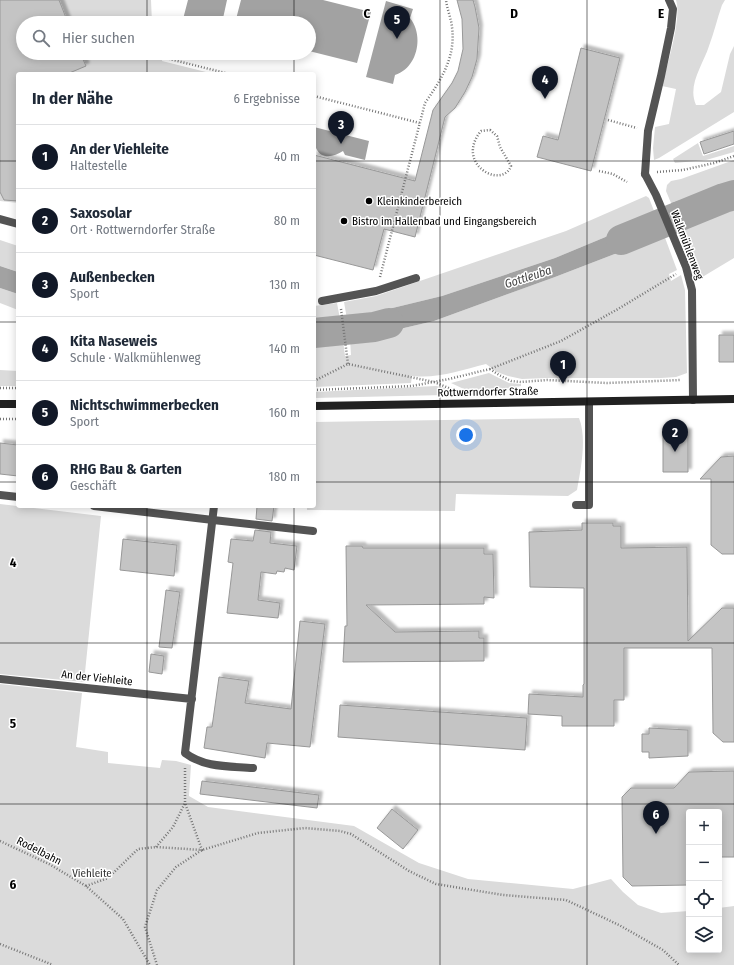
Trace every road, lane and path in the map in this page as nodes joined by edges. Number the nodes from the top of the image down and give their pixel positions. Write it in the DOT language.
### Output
graph roads {
  1 [pos="446,0"];
  2 [pos="669,0"];
  3 [pos="174,60"];
  4 [pos="221,72"];
  5 [pos="316,97"];
  6 [pos="608,120"];
  7 [pos="420,123"];
  8 [pos="648,131"];
  9 [pos="734,156"];
  10 [pos="599,170"];
  11 [pos="504,174"];
  12 [pos="645,174"];
  13 [pos="627,182"];
  14 [pos="0,219"];
  15 [pos="16,223"];
  16 [pos="686,267"];
  17 [pos="416,278"];
  18 [pos="376,290"];
  19 [pos="322,301"];
  20 [pos="340,303"];
  21 [pos="348,364"];
  22 [pos="490,369"];
  23 [pos="693,379"];
  24 [pos="316,380"];
  25 [pos="434,382"];
  26 [pos="0,388"];
  27 [pos="16,388"];
  28 [pos="316,390"];
  29 [pos="734,399"];
  30 [pos="693,400"];
  31 [pos="589,402"];
  32 [pos="0,404"];
  33 [pos="16,404"];
  34 [pos="316,406"];
  35 [pos="0,419"];
  36 [pos="16,419"];
  37 [pos="0,495"];
  38 [pos="16,497"];
  39 [pos="576,505"];
  40 [pos="111,508"];
  41 [pos="214,508"];
  42 [pos="213,520"];
  43 [pos="313,531"];
  44 [pos="0,679"];
  45 [pos="192,699"];
  46 [pos="185,753"];
  47 [pos="253,768"];
  48 [pos="186,803"];
  49 [pos="0,841"];
  50 [pos="156,847"];
  51 [pos="202,850"];
  52 [pos="86,886"];
  53 [pos="0,944"];
  54 [pos="53,965"];
  55 [pos="150,965"];
  56 [pos="157,965"];
  57 [pos="679,965"];
  1 -- 7 [label="path"];
  2 -- 8 [label="street"];
  3 -- 4 [label="path"];
  5 -- 7 [label="path"];
  6 -- 8 [label="path"];
  7 -- 18 [label="path"];
  8 -- 12 [label="street"];
  9 -- 12 [label="path"];
  10 -- 13 [label="path"];
  11 -- 11 [label="path"];
  12 -- 16 [label="street, Walkmühlenweg"];
  14 -- 15 [label="street"];
  16 -- 22 [label="path"];
  16 -- 23 [label="street, Walkmühlenweg"];
  17 -- 18 [label="street"];
  18 -- 19 [label="street"];
  20 -- 21 [label="path"];
  21 -- 24 [label="path"];
  21 -- 25 [label="path"];
  22 -- 23 [label="path"];
  22 -- 25 [label="path"];
  23 -- 30 [label="street, Walkmühlenweg"];
  25 -- 28 [label="path"];
  26 -- 27 [label="path"];
  29 -- 30 [label="main road, Rottwerndorfer Straße"];
  30 -- 31 [label="main road, Rottwerndorfer Straße"];
  31 -- 34 [label="main road, Rottwerndorfer Straße"];
  31 -- 39 [label="street"];
  32 -- 33 [label="main road"];
  35 -- 36 [label="path"];
  37 -- 38 [label="street"];
  40 -- 42 [label="street"];
  41 -- 42 [label="street"];
  42 -- 43 [label="street"];
  42 -- 45 [label="street"];
  44 -- 45 [label="street, An der Viehleite"];
  45 -- 46 [label="street"];
  46 -- 47 [label="street"];
  46 -- 48 [label="path"];
  48 -- 50 [label="path"];
  48 -- 51 [label="path"];
  49 -- 52 [label="path, Rodelbahn"];
  50 -- 51 [label="path"];
  50 -- 52 [label="path"];
  51 -- 56 [label="path"];
  51 -- 57 [label="path"];
  52 -- 55 [label="path, Rodelbahn"];
  53 -- 54 [label="path"];
}
